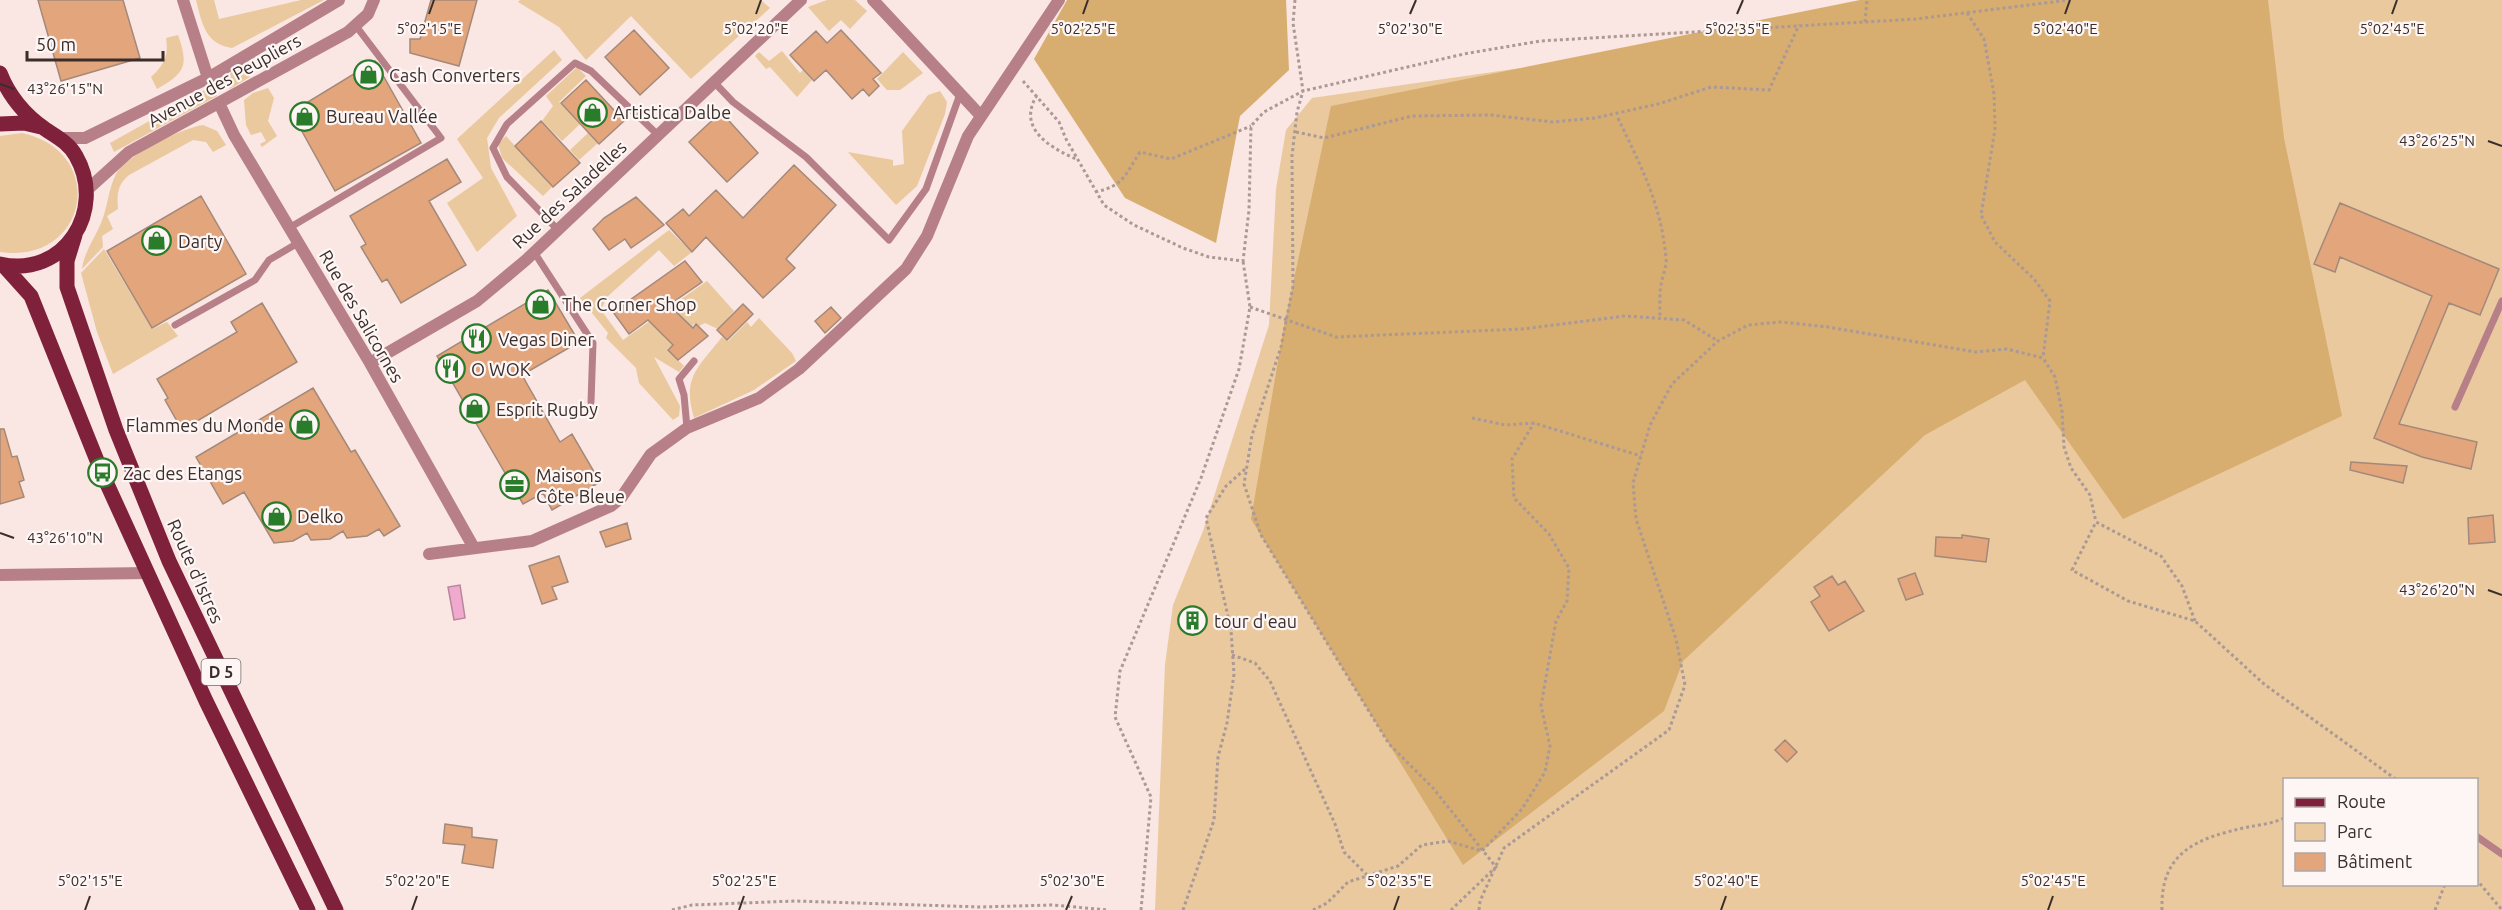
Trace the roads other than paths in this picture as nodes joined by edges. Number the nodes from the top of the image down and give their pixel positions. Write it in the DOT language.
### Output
graph roads {
  1 [pos="183,0"];
  2 [pos="339,0"];
  3 [pos="374,0"];
  4 [pos="801,0"];
  5 [pos="873,0"];
  6 [pos="1059,0"];
  7 [pos="356,26"];
  8 [pos="0,73"];
  9 [pos="208,78"];
  10 [pos="714,82"];
  11 [pos="960,94"];
  12 [pos="219,102"];
  13 [pos="980,115"];
  14 [pos="0,124"];
  15 [pos="44,128"];
  16 [pos="658,135"];
  17 [pos="61,138"];
  18 [pos="87,190"];
  19 [pos="289,228"];
  20 [pos="558,230"];
  21 [pos="75,235"];
  22 [pos="298,243"];
  23 [pos="534,252"];
  24 [pos="1,265"];
  25 [pos="2502,301"];
  26 [pos="174,325"];
  27 [pos="694,361"];
  28 [pos="370,363"];
  29 [pos="591,402"];
  30 [pos="2455,407"];
  31 [pos="687,428"];
  32 [pos="474,548"];
  33 [pos="429,554"];
  34 [pos="148,573"];
  35 [pos="0,575"];
  36 [pos="2478,837"];
  37 [pos="2502,855"];
  38 [pos="308,910"];
  39 [pos="336,910"];
  1 -- 9 [label="street"];
  2 -- 9 [label="street, Avenue des Peupliers"];
  3 -- 7 [label="street, Avenue des Peupliers"];
  4 -- 10 [label="street, Rue des Saladelles"];
  5 -- 11 [label="street"];
  6 -- 13 [label="street"];
  7 -- 12 [label="street, Avenue des Peupliers"];
  7 -- 19 [label="lane"];
  8 -- 15 [label="main road"];
  9 -- 17 [label="street, Avenue des Peupliers"];
  10 -- 11 [label="lane"];
  10 -- 16 [label="street, Rue des Saladelles"];
  11 -- 13 [label="street"];
  12 -- 18 [label="street, Avenue des Peupliers"];
  12 -- 19 [label="street, Rue des Salicornes"];
  13 -- 31 [label="street"];
  14 -- 15 [label="main road"];
  15 -- 17 [label="main road"];
  16 -- 20 [label="street, Rue des Saladelles"];
  16 -- 20 [label="lane"];
  17 -- 18 [label="main road"];
  18 -- 21 [label="main road, Route d'Istres"];
  19 -- 22 [label="street, Rue des Salicornes"];
  20 -- 23 [label="street, Rue des Saladelles"];
  21 -- 24 [label="main road"];
  21 -- 39 [label="main road, Route d'Istres / D 5"];
  22 -- 26 [label="lane"];
  22 -- 28 [label="street, Rue des Salicornes"];
  23 -- 28 [label="street, Rue des Saladelles"];
  23 -- 29 [label="lane"];
  24 -- 34 [label="main road, D 5"];
  25 -- 30 [label="lane"];
  27 -- 31 [label="lane"];
  28 -- 32 [label="street, Rue des Salicornes"];
  31 -- 32 [label="street"];
  32 -- 33 [label="street"];
  34 -- 35 [label="street"];
  34 -- 38 [label="main road, D 5"];
  36 -- 37 [label="lane"];
}
